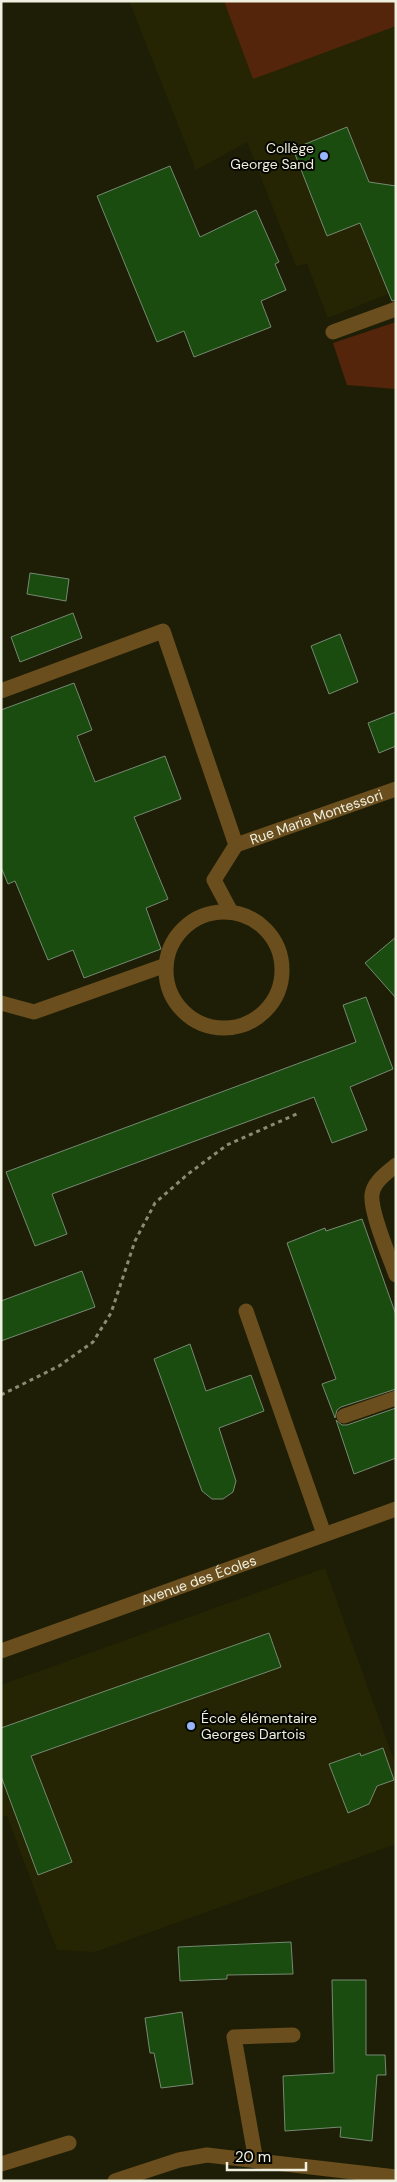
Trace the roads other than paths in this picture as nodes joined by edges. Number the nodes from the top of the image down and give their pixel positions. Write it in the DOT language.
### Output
graph roads {
  1 [pos="396,309"];
  2 [pos="333,332"];
  3 [pos="1,691"];
  4 [pos="396,789"];
  5 [pos="236,845"];
  6 [pos="231,912"];
  7 [pos="166,965"];
  8 [pos="1,1003"];
  9 [pos="396,1165"];
  10 [pos="396,1275"];
  11 [pos="246,1311"];
  12 [pos="396,1398"];
  13 [pos="344,1416"];
  14 [pos="396,1509"];
  15 [pos="324,1534"];
  16 [pos="1,1650"];
  17 [pos="293,2035"];
  18 [pos="69,2143"];
  19 [pos="256,2161"];
  20 [pos="1,2164"];
  21 [pos="396,2177"];
  22 [pos="115,2181"];
  1 -- 2 [label="street"];
  3 -- 5 [label="street"];
  4 -- 5 [label="street, Rue Maria Montessori"];
  5 -- 6 [label="street"];
  6 -- 7 [label="street"];
  6 -- 7 [label="street"];
  7 -- 8 [label="street"];
  9 -- 10 [label="street"];
  11 -- 15 [label="street"];
  12 -- 13 [label="street"];
  14 -- 15 [label="street, Avenue des Écoles"];
  15 -- 16 [label="street, Avenue des Écoles"];
  17 -- 19 [label="street"];
  18 -- 20 [label="street"];
  19 -- 21 [label="street"];
  19 -- 22 [label="street"];
}
